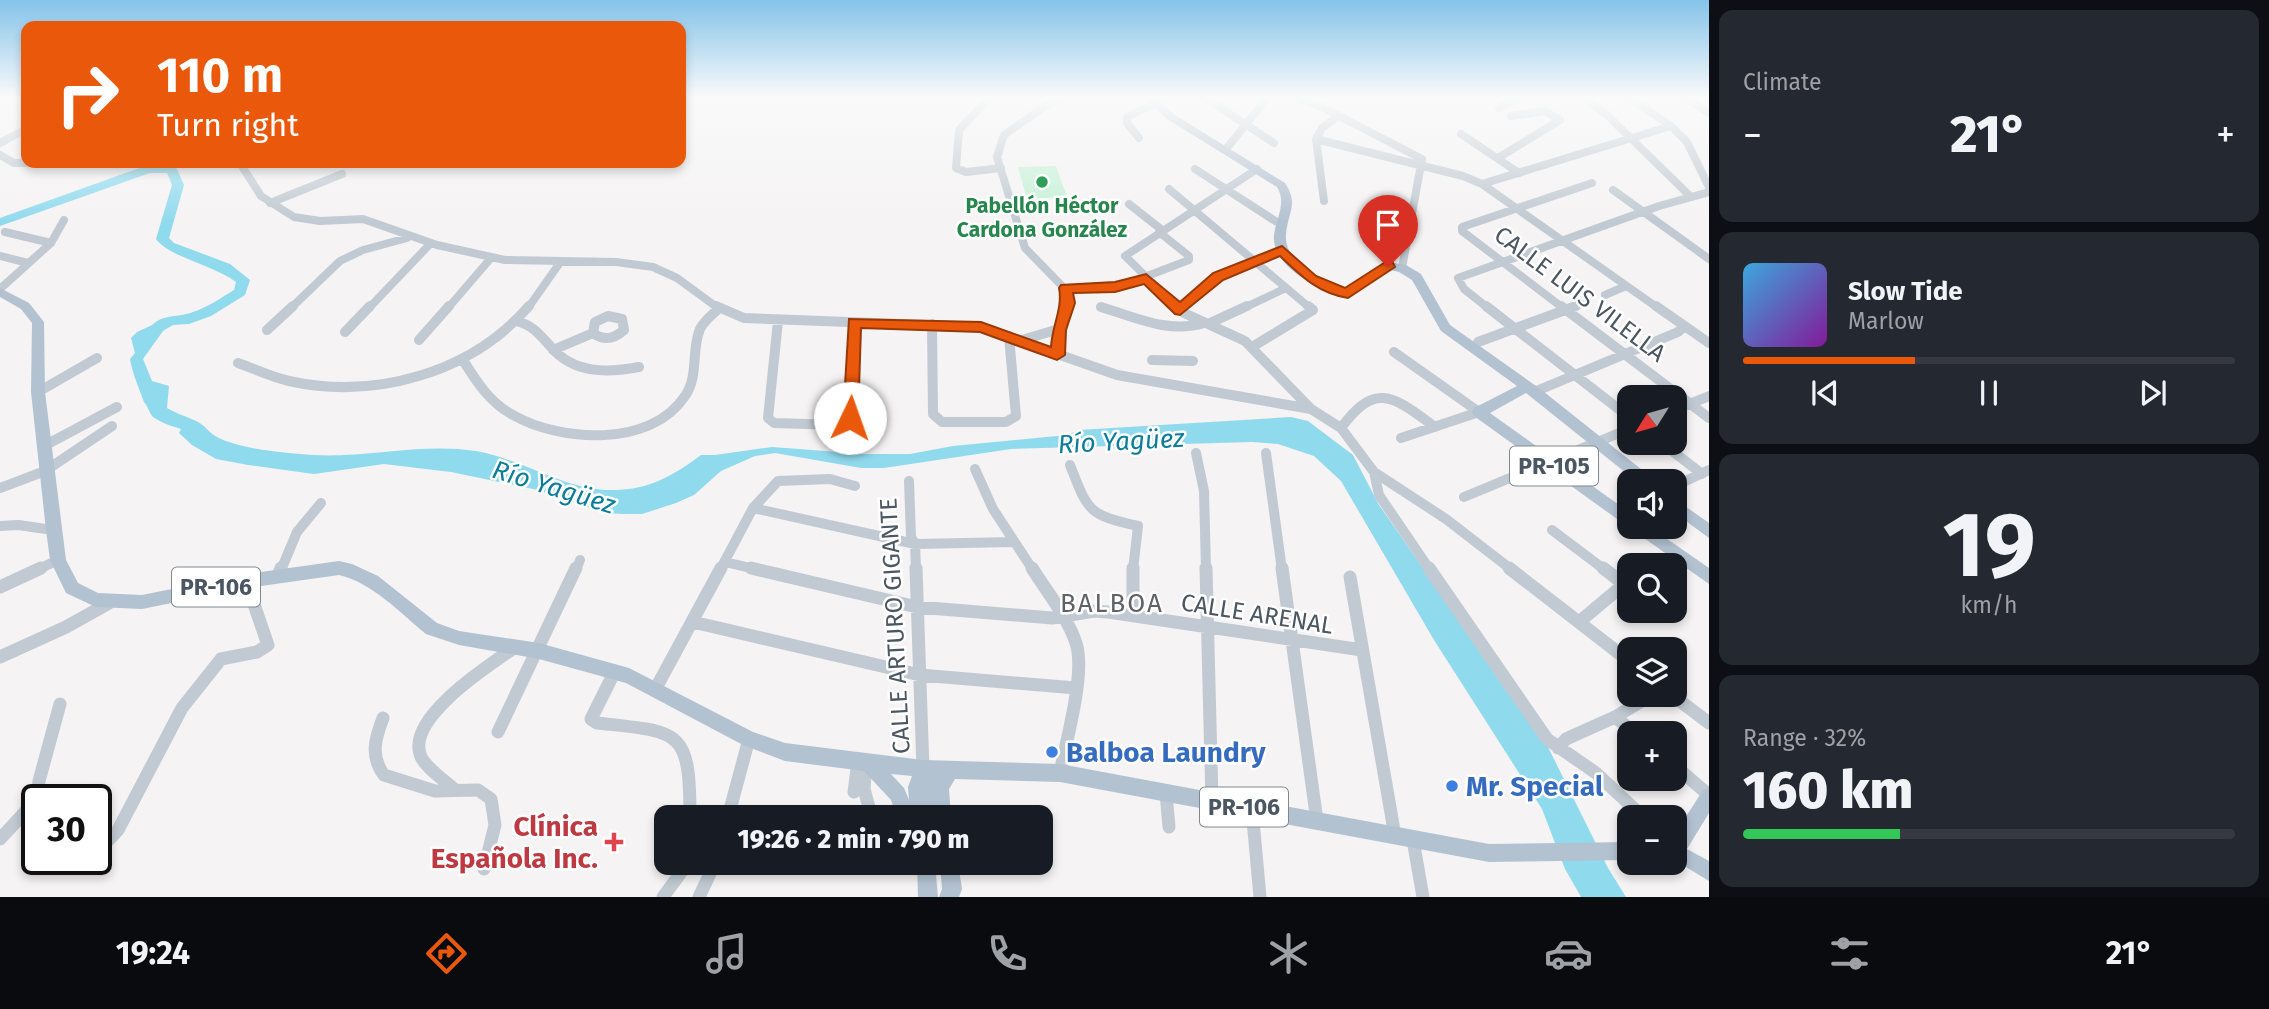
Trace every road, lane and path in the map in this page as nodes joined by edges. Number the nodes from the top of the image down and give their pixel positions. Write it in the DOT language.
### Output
graph roads {
  1 [pos="959,139"];
  2 [pos="1002,139"];
  3 [pos="1209,139"];
  4 [pos="1234,139"];
  5 [pos="1268,139"];
  6 [pos="1316,139"];
  7 [pos="1379,139"];
  8 [pos="1467,139"];
  9 [pos="1529,139"];
  10 [pos="1624,139"];
  11 [pos="1632,139"];
  12 [pos="1684,139"];
  13 [pos="1274,143"];
  14 [pos="1226,149"];
  15 [pos="998,154"];
  16 [pos="0,155"];
  17 [pos="1497,158"];
  18 [pos="1421,162"];
  19 [pos="21,163"];
  20 [pos="244,168"];
  21 [pos="1001,168"];
  22 [pos="1195,169"];
  23 [pos="1257,169"];
  24 [pos="978,171"];
  25 [pos="1519,173"];
  26 [pos="342,174"];
  27 [pos="1592,183"];
  28 [pos="1482,184"];
  29 [pos="1708,185"];
  30 [pos="1169,189"];
  31 [pos="1226,189"];
  32 [pos="1613,190"];
  33 [pos="1690,197"];
  34 [pos="1324,201"];
  35 [pos="270,203"];
  36 [pos="1129,204"];
  37 [pos="1516,209"];
  38 [pos="1193,210"];
  39 [pos="1642,213"];
  40 [pos="64,220"];
  41 [pos="1283,226"];
  42 [pos="1161,231"];
  43 [pos="5,232"];
  44 [pos="410,237"];
  45 [pos="1560,241"];
  46 [pos="51,243"];
  47 [pos="431,243"];
  48 [pos="1282,250"];
  49 [pos="0,256"];
  50 [pos="1708,257"];
  51 [pos="491,258"];
  52 [pos="1253,261"];
  53 [pos="1500,261"];
  54 [pos="27,263"];
  55 [pos="558,264"];
  56 [pos="1402,268"];
  57 [pos="1146,278"];
  58 [pos="1626,286"];
  59 [pos="1065,288"];
  60 [pos="1286,288"];
  61 [pos="0,290"];
  62 [pos="1605,295"];
  63 [pos="1581,304"];
  64 [pos="1101,307"];
  65 [pos="718,309"];
  66 [pos="1564,309"];
  67 [pos="1180,310"];
  68 [pos="516,321"];
  69 [pos="778,321"];
  70 [pos="855,323"];
  71 [pos="1206,323"];
  72 [pos="932,324"];
  73 [pos="1683,327"];
  74 [pos="1514,328"];
  75 [pos="267,330"];
  76 [pos="1059,330"];
  77 [pos="345,332"];
  78 [pos="593,333"];
  79 [pos="1009,335"];
  80 [pos="419,340"];
  81 [pos="1021,341"];
  82 [pos="1478,342"];
  83 [pos="1709,344"];
  84 [pos="1252,347"];
  85 [pos="81,350"];
  86 [pos="553,350"];
  87 [pos="1394,352"];
  88 [pos="1625,354"];
  89 [pos="1057,355"];
  90 [pos="463,360"];
  91 [pos="1152,360"];
  92 [pos="1168,360"];
  93 [pos="1193,360"];
  94 [pos="238,363"];
  95 [pos="639,367"];
  96 [pos="1573,374"];
  97 [pos="1171,384"];
  98 [pos="1531,389"];
  99 [pos="38,392"];
  100 [pos="1709,396"];
  101 [pos="1690,404"];
  102 [pos="1687,405"];
  103 [pos="117,407"];
  104 [pos="1617,408"];
  105 [pos="1311,409"];
  106 [pos="1479,412"];
  107 [pos="1709,418"];
  108 [pos="112,426"];
  109 [pos="1435,427"];
  110 [pos="1341,428"];
  111 [pos="1617,434"];
  112 [pos="1401,438"];
  113 [pos="1598,443"];
  114 [pos="42,447"];
  115 [pos="1196,453"];
  116 [pos="1266,453"];
  117 [pos="1680,455"];
  118 [pos="1549,462"];
  119 [pos="1070,465"];
  120 [pos="975,468"];
  121 [pos="1631,469"];
  122 [pos="45,471"];
  123 [pos="1374,472"];
  124 [pos="1705,472"];
  125 [pos="1687,480"];
  126 [pos="909,481"];
  127 [pos="855,486"];
  128 [pos="0,488"];
  129 [pos="1464,497"];
  130 [pos="321,503"];
  131 [pos="753,508"];
  132 [pos="1617,511"];
  133 [pos="1687,515"];
  134 [pos="0,526"];
  135 [pos="53,530"];
  136 [pos="1552,530"];
  137 [pos="1709,532"];
  138 [pos="1656,539"];
  139 [pos="1013,542"];
  140 [pos="915,544"];
  141 [pos="58,560"];
  142 [pos="580,560"];
  143 [pos="725,562"];
  144 [pos="1617,575"];
  145 [pos="278,576"];
  146 [pos="1350,577"];
  147 [pos="1709,577"];
  148 [pos="246,581"];
  149 [pos="0,587"];
  150 [pos="1617,591"];
  151 [pos="109,603"];
  152 [pos="917,607"];
  153 [pos="1063,616"];
  154 [pos="1133,616"];
  155 [pos="692,622"];
  156 [pos="1580,622"];
  157 [pos="1206,628"];
  158 [pos="1291,640"];
  159 [pos="514,648"];
  160 [pos="1362,650"];
  161 [pos="539,651"];
  162 [pos="1617,651"];
  163 [pos="0,657"];
  164 [pos="615,671"];
  165 [pos="920,675"];
  166 [pos="656,688"];
  167 [pos="1076,688"];
  168 [pos="60,704"];
  169 [pos="1687,706"];
  170 [pos="1632,707"];
  171 [pos="1615,717"];
  172 [pos="383,718"];
  173 [pos="1620,721"];
  174 [pos="1709,723"];
  175 [pos="498,732"];
  176 [pos="749,739"];
  177 [pos="1558,748"];
  178 [pos="864,762"];
  179 [pos="923,769"];
  180 [pos="950,770"];
  181 [pos="1060,773"];
  182 [pos="1687,776"];
  183 [pos="454,789"];
  184 [pos="854,792"];
  185 [pos="1166,793"];
  186 [pos="1709,795"];
  187 [pos="1212,801"];
  188 [pos="690,805"];
  189 [pos="730,805"];
  190 [pos="868,805"];
  191 [pos="902,805"];
  192 [pos="919,805"];
  193 [pos="931,805"];
  194 [pos="941,805"];
  195 [pos="1630,805"];
  196 [pos="1252,809"];
  197 [pos="1317,821"];
  198 [pos="1169,827"];
  199 [pos="1687,833"];
  200 [pos="112,836"];
  201 [pos="1404,838"];
  202 [pos="0,839"];
  203 [pos="1617,851"];
  204 [pos="1687,858"];
  205 [pos="484,869"];
  206 [pos="1709,872"];
  207 [pos="679,875"];
  208 [pos="709,875"];
  209 [pos="942,875"];
  210 [pos="951,875"];
  211 [pos="663,897"];
  212 [pos="699,897"];
  213 [pos="947,897"];
  214 [pos="1260,897"];
  215 [pos="1423,897"];
  1 -- 24 [label="street"];
  2 -- 15 [label="street"];
  3 -- 14 [label="main road"];
  4 -- 14 [label="street"];
  5 -- 13 [label="street"];
  6 -- 18 [label="street"];
  6 -- 34 [label="street"];
  7 -- 18 [label="street"];
  8 -- 17 [label="street"];
  9 -- 17 [label="street"];
  10 -- 25 [label="street"];
  11 -- 33 [label="street"];
  12 -- 29 [label="street"];
  14 -- 23 [label="main road"];
  15 -- 21 [label="street"];
  15 -- 24 [label="street"];
  16 -- 19 [label="street"];
  17 -- 25 [label="street"];
  18 -- 28 [label="street"];
  18 -- 56 [label="street"];
  20 -- 35 [label="street"];
  21 -- 24 [label="street"];
  21 -- 59 [label="street"];
  22 -- 31 [label="street"];
  23 -- 31 [label="street"];
  23 -- 41 [label="main road"];
  25 -- 28 [label="street"];
  26 -- 35 [label="street"];
  27 -- 37 [label="street"];
  28 -- 37 [label="street"];
  29 -- 33 [label="street"];
  30 -- 38 [label="street"];
  31 -- 38 [label="street"];
  31 -- 41 [label="street"];
  32 -- 39 [label="street"];
  33 -- 39 [label="street"];
  35 -- 44 [label="street"];
  36 -- 42 [label="street"];
  37 -- 45 [label="street"];
  37 -- 53 [label="street, CALLE LUIS VILELLA"];
  38 -- 42 [label="street"];
  38 -- 52 [label="street"];
  39 -- 45 [label="street"];
  39 -- 50 [label="street"];
  40 -- 46 [label="street"];
  41 -- 48 [label="main road"];
  42 -- 57 [label="street"];
  42 -- 57 [label="street"];
  43 -- 46 [label="street"];
  44 -- 47 [label="street"];
  44 -- 75 [label="street"];
  45 -- 53 [label="street"];
  45 -- 58 [label="street"];
  46 -- 54 [label="street"];
  47 -- 51 [label="street"];
  47 -- 77 [label="street"];
  48 -- 52 [label="street"];
  48 -- 56 [label="main road"];
  49 -- 54 [label="street"];
  51 -- 55 [label="street"];
  51 -- 80 [label="street"];
  52 -- 60 [label="street"];
  52 -- 67 [label="street"];
  53 -- 66 [label="street, CALLE LUIS VILELLA"];
  53 -- 74 [label="street"];
  54 -- 61 [label="street"];
  55 -- 65 [label="street"];
  55 -- 68 [label="street"];
  56 -- 98 [label="main road, PR-105"];
  57 -- 59 [label="street"];
  57 -- 67 [label="street"];
  58 -- 62 [label="street"];
  58 -- 73 [label="street"];
  59 -- 76 [label="street"];
  60 -- 71 [label="street"];
  60 -- 84 [label="street"];
  61 -- 99 [label="main road, PR-106"];
  63 -- 66 [label="street"];
  64 -- 71 [label="street"];
  65 -- 69 [label="street"];
  65 -- 90 [label="street"];
  66 -- 74 [label="street"];
  66 -- 88 [label="street, CALLE LUIS VILELLA"];
  67 -- 71 [label="street"];
  68 -- 86 [label="street"];
  68 -- 90 [label="street"];
  69 -- 70 [label="street"];
  69 -- 70 [label="street"];
  70 -- 72 [label="street"];
  71 -- 84 [label="street"];
  72 -- 79 [label="street"];
  72 -- 79 [label="street"];
  73 -- 83 [label="street"];
  73 -- 88 [label="street"];
  74 -- 82 [label="street"];
  74 -- 96 [label="street"];
  76 -- 81 [label="street"];
  76 -- 89 [label="street"];
  78 -- 86 [label="street"];
  79 -- 81 [label="street"];
  81 -- 89 [label="street"];
  84 -- 105 [label="street"];
  85 -- 99 [label="street"];
  86 -- 95 [label="street"];
  87 -- 106 [label="street"];
  88 -- 96 [label="street"];
  88 -- 101 [label="street, CALLE LUIS VILELLA"];
  89 -- 97 [label="street"];
  90 -- 94 [label="street"];
  91 -- 92 [label="street"];
  92 -- 93 [label="street"];
  92 -- 97 [label="street"];
  96 -- 98 [label="street"];
  96 -- 104 [label="street"];
  97 -- 105 [label="street"];
  98 -- 106 [label="main road"];
  98 -- 113 [label="main road, PR-105"];
  99 -- 114 [label="main road, PR-106"];
  100 -- 101 [label="street"];
  101 -- 102 [label="street"];
  101 -- 107 [label="street, CALLE LUIS VILELLA"];
  103 -- 114 [label="street"];
  105 -- 110 [label="street"];
  106 -- 109 [label="street"];
  106 -- 118 [label="main road, PR-105"];
  108 -- 122 [label="street"];
  109 -- 110 [label="street"];
  109 -- 112 [label="street"];
  110 -- 123 [label="street"];
  111 -- 113 [label="street"];
  113 -- 118 [label="street"];
  113 -- 121 [label="main road, PR-105"];
  114 -- 122 [label="main road, PR-106"];
  115 -- 157 [label="street"];
  116 -- 158 [label="street"];
  117 -- 124 [label="street"];
  118 -- 129 [label="street"];
  118 -- 132 [label="main road, PR-105"];
  119 -- 154 [label="street"];
  120 -- 139 [label="street"];
  122 -- 128 [label="street"];
  122 -- 135 [label="main road, PR-106"];
  123 -- 156 [label="street"];
  123 -- 177 [label="street"];
  124 -- 125 [label="street"];
  126 -- 140 [label="street, CALLE ARTURO GIGANTE"];
  127 -- 131 [label="street"];
  130 -- 145 [label="street"];
  131 -- 140 [label="street"];
  131 -- 143 [label="street"];
  133 -- 137 [label="main road"];
  134 -- 135 [label="street"];
  135 -- 141 [label="main road, PR-106"];
  136 -- 144 [label="street"];
  138 -- 147 [label="main road"];
  139 -- 140 [label="street"];
  139 -- 153 [label="street"];
  140 -- 152 [label="street, CALLE ARTURO GIGANTE"];
  141 -- 149 [label="street"];
  141 -- 151 [label="main road, PR-106"];
  142 -- 161 [label="street"];
  143 -- 152 [label="street, CALLE ARENAL"];
  143 -- 155 [label="street"];
  145 -- 148 [label="main road, PR-106"];
  145 -- 159 [label="main road, PR-106"];
  146 -- 160 [label="street"];
  148 -- 151 [label="main road, PR-106"];
  148 -- 200 [label="street"];
  150 -- 156 [label="street"];
  151 -- 163 [label="street"];
  152 -- 153 [label="street, CALLE ARENAL"];
  152 -- 165 [label="street, CALLE ARTURO GIGANTE"];
  153 -- 154 [label="street, CALLE ARENAL"];
  153 -- 167 [label="street"];
  154 -- 157 [label="street, CALLE ARENAL"];
  155 -- 165 [label="street"];
  155 -- 166 [label="street"];
  156 -- 162 [label="street"];
  157 -- 158 [label="street, CALLE ARENAL"];
  157 -- 187 [label="street"];
  158 -- 160 [label="street, CALLE ARENAL"];
  158 -- 197 [label="street"];
  159 -- 161 [label="main road, PR-106"];
  159 -- 183 [label="street"];
  160 -- 201 [label="street"];
  161 -- 164 [label="main road, PR-106"];
  161 -- 175 [label="street"];
  164 -- 166 [label="main road, PR-106"];
  164 -- 188 [label="street"];
  165 -- 167 [label="street"];
  165 -- 179 [label="street, CALLE ARTURO GIGANTE"];
  166 -- 176 [label="main road, PR-106"];
  167 -- 181 [label="street"];
  168 -- 202 [label="street"];
  169 -- 174 [label="street"];
  170 -- 171 [label="street"];
  171 -- 173 [label="street"];
  171 -- 177 [label="street"];
  172 -- 183 [label="street"];
  176 -- 178 [label="main road, PR-106"];
  176 -- 189 [label="street"];
  177 -- 195 [label="street"];
  178 -- 179 [label="main road, PR-106"];
  178 -- 184 [label="street"];
  178 -- 190 [label="street"];
  178 -- 191 [label="main road"];
  179 -- 180 [label="main road, PR-106"];
  179 -- 192 [label="main road"];
  179 -- 193 [label="main road"];
  180 -- 181 [label="main road, PR-106"];
  180 -- 194 [label="main road"];
  181 -- 185 [label="main road, PR-106"];
  182 -- 186 [label="street"];
  183 -- 205 [label="street"];
  185 -- 187 [label="main road, PR-106"];
  185 -- 198 [label="street"];
  186 -- 199 [label="main road"];
  187 -- 196 [label="main road, PR-106"];
  196 -- 197 [label="main road, PR-106"];
  196 -- 214 [label="street"];
  197 -- 201 [label="main road, PR-106"];
  201 -- 203 [label="main road, PR-106"];
  201 -- 215 [label="street"];
  204 -- 206 [label="main road"];
  207 -- 211 [label="street"];
  208 -- 212 [label="street"];
  209 -- 213 [label="main road"];
  210 -- 213 [label="main road"];
}
